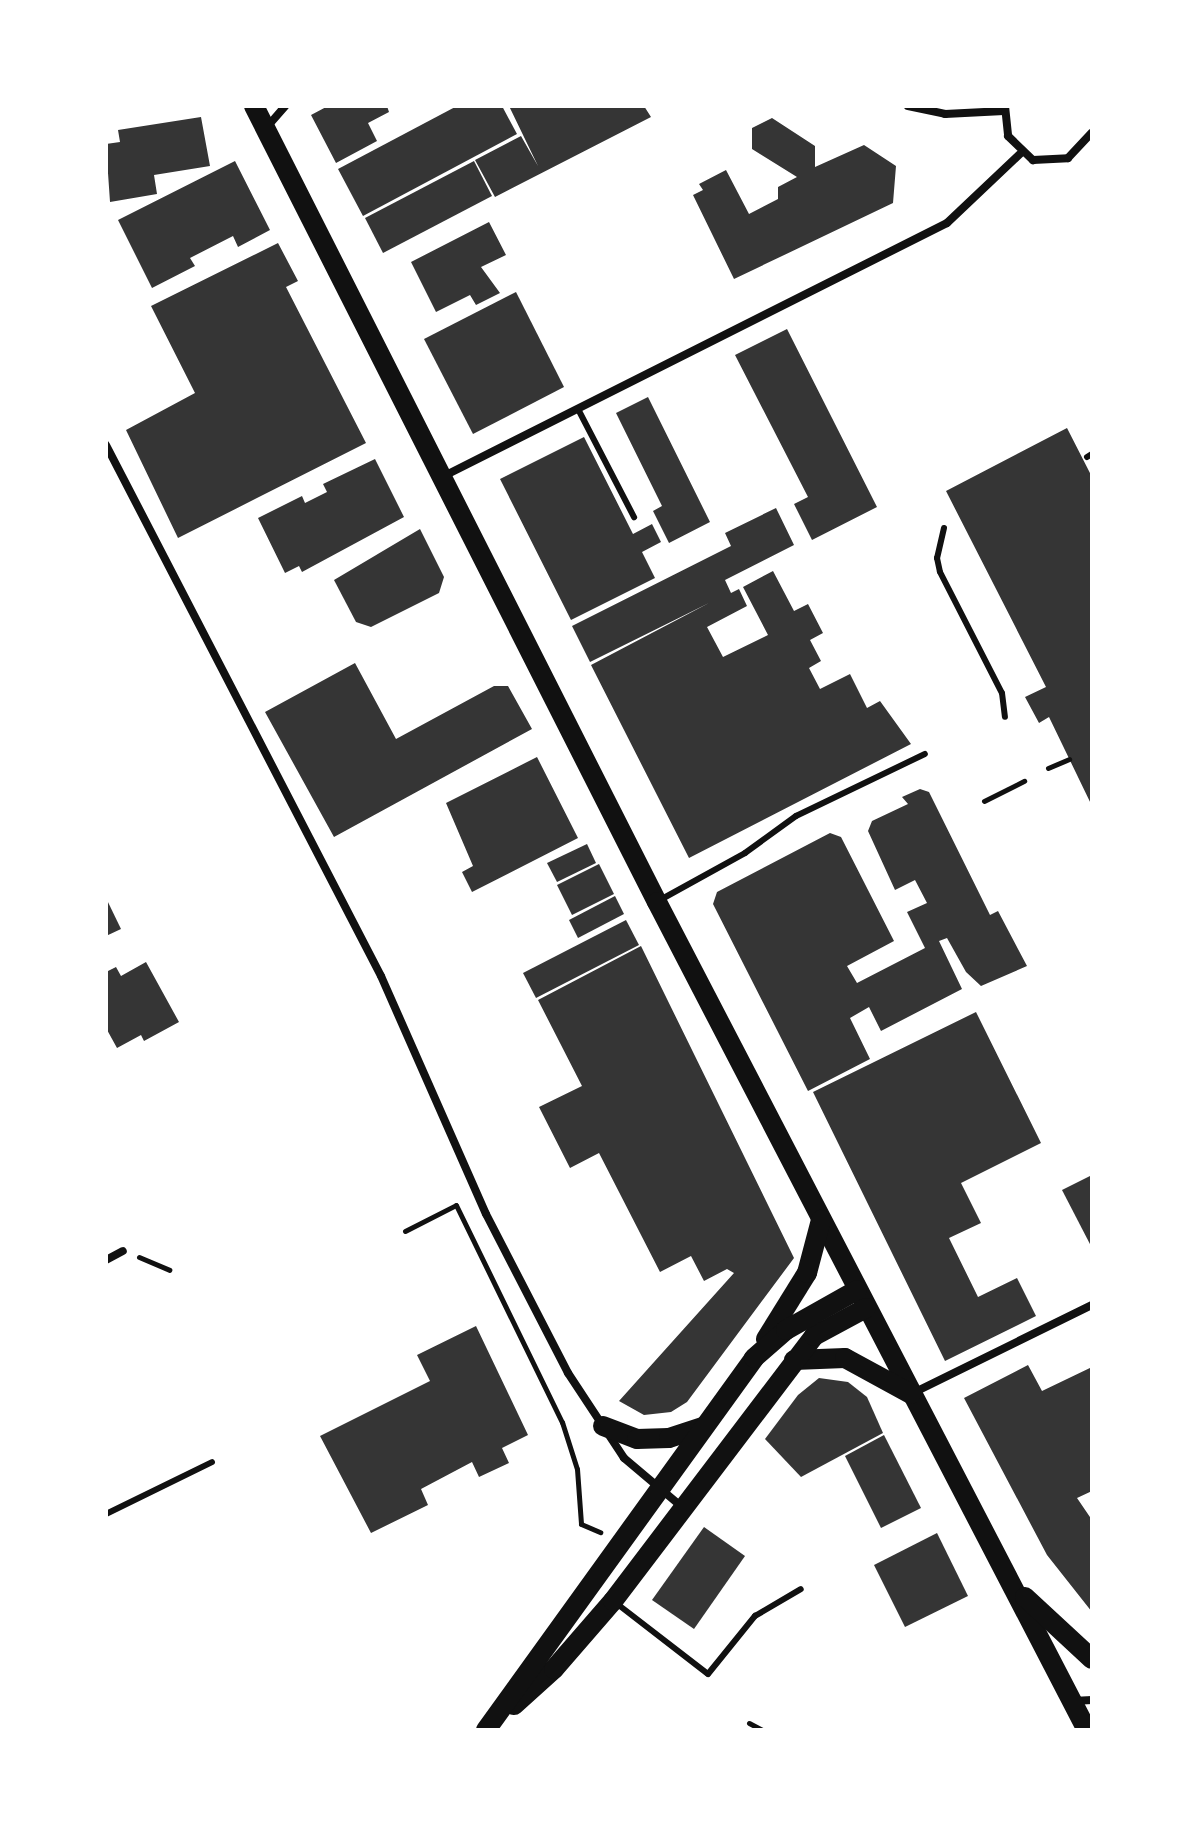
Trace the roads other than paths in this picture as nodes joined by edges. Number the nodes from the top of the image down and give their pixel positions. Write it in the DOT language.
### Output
graph roads {
  1 [pos="254,106"];
  2 [pos="285,106"];
  3 [pos="908,106"];
  4 [pos="1004,109"];
  5 [pos="266,129"];
  6 [pos="1092,132"];
  7 [pos="1021,153"];
  8 [pos="578,409"];
  9 [pos="106,445"];
  10 [pos="441,478"];
  11 [pos="634,517"];
  12 [pos="944,528"];
  13 [pos="1005,717"];
  14 [pos="925,754"];
  15 [pos="657,902"];
  16 [pos="821,1220"];
  17 [pos="123,1251"];
  18 [pos="106,1260"];
  19 [pos="861,1299"];
  20 [pos="1092,1305"];
  21 [pos="754,1358"];
  22 [pos="794,1360"];
  23 [pos="911,1394"];
  24 [pos="603,1426"];
  25 [pos="703,1427"];
  26 [pos="212,1462"];
  27 [pos="659,1487"];
  28 [pos="684,1509"];
  29 [pos="106,1514"];
  30 [pos="1011,1583"];
  31 [pos="801,1589"];
  32 [pos="613,1601"];
  33 [pos="1092,1659"];
  34 [pos="1082,1700"];
  35 [pos="488,1730"];
  36 [pos="1087,1730"];
  1 -- 5 [label="main road"];
  2 -- 5 [label="street"];
  3 -- 4 [label="street"];
  4 -- 7 [label="street"];
  5 -- 10 [label="main road"];
  6 -- 7 [label="street"];
  7 -- 8 [label="street"];
  8 -- 10 [label="street"];
  8 -- 11 [label="lane"];
  9 -- 24 [label="street"];
  10 -- 15 [label="main road"];
  12 -- 13 [label="lane"];
  14 -- 15 [label="lane"];
  15 -- 16 [label="main road"];
  16 -- 19 [label="main road"];
  16 -- 21 [label="main road"];
  17 -- 18 [label="street"];
  19 -- 21 [label="main road"];
  19 -- 22 [label="main road"];
  19 -- 23 [label="main road"];
  20 -- 23 [label="street"];
  21 -- 25 [label="main road"];
  22 -- 23 [label="main road"];
  22 -- 28 [label="main road"];
  23 -- 30 [label="main road"];
  24 -- 25 [label="main road"];
  24 -- 27 [label="street"];
  25 -- 27 [label="main road"];
  26 -- 29 [label="lane"];
  27 -- 28 [label="street"];
  27 -- 35 [label="main road"];
  28 -- 32 [label="main road"];
  30 -- 33 [label="main road"];
  30 -- 34 [label="main road"];
  31 -- 32 [label="lane"];
  32 -- 35 [label="main road"];
  34 -- 36 [label="main road"];
}
